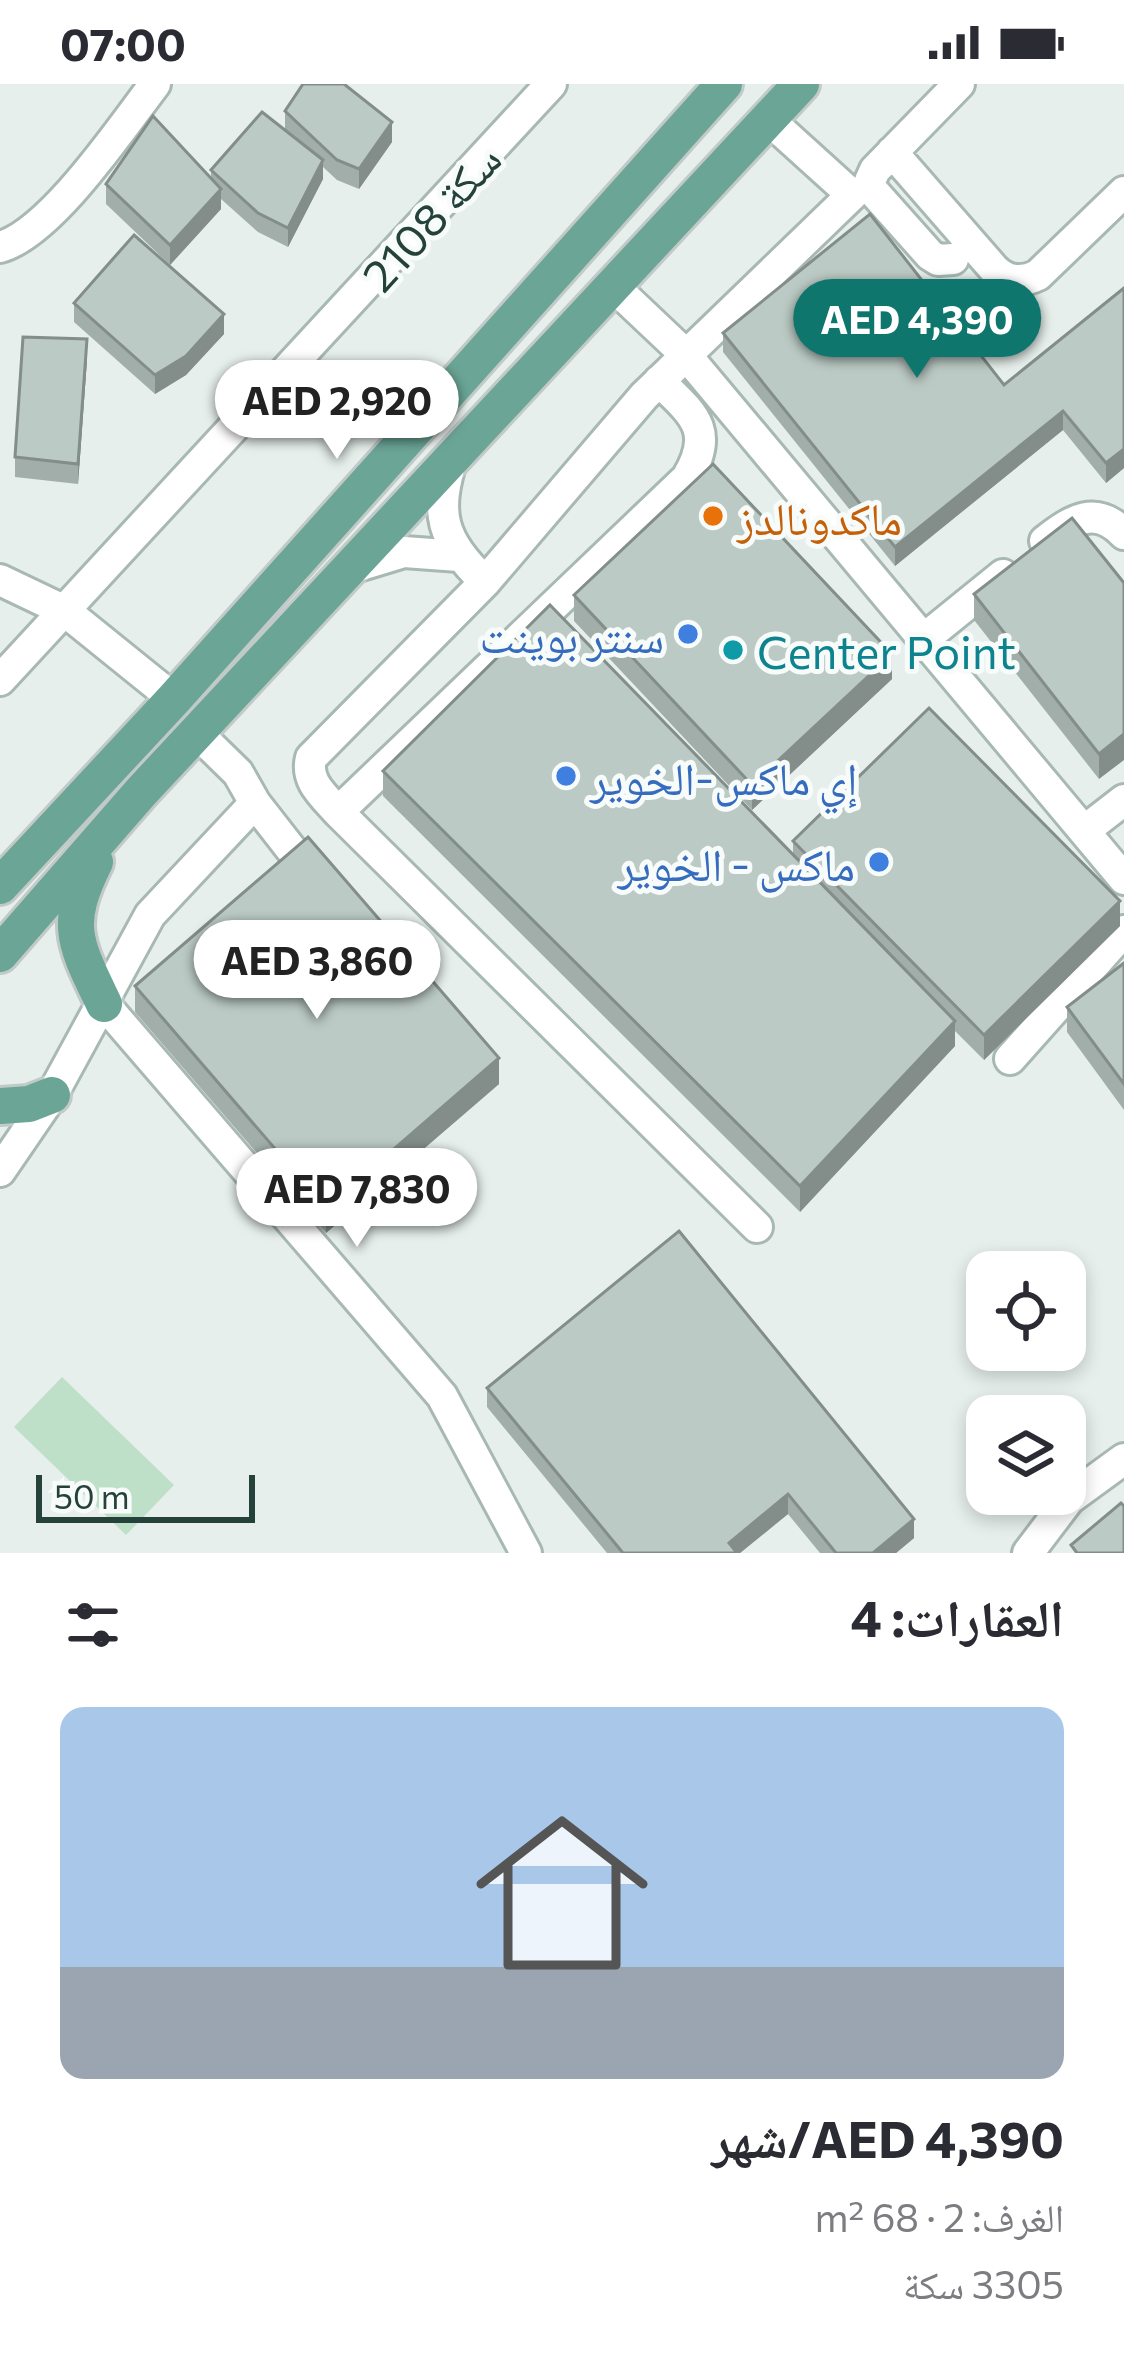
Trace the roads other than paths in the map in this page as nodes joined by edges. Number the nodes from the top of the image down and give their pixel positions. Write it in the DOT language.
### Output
graph roads {
  1 [pos="155,84"];
  2 [pos="550,84"];
  3 [pos="724,84"];
  4 [pos="801,84"];
  5 [pos="953,86"];
  6 [pos="767,118"];
  7 [pos="892,152"];
  8 [pos="1124,192"];
  9 [pos="0,248"];
  10 [pos="953,259"];
  11 [pos="612,285"];
  12 [pos="686,355"];
  13 [pos="658,381"];
  14 [pos="453,455"];
  15 [pos="1124,534"];
  16 [pos="458,556"];
  17 [pos="348,569"];
  18 [pos="0,580"];
  19 [pos="485,582"];
  20 [pos="65,611"];
  21 [pos="924,639"];
  22 [pos="5,669"];
  23 [pos="174,699"];
  24 [pos="197,733"];
  25 [pos="141,792"];
  26 [pos="1124,800"];
  27 [pos="255,803"];
  28 [pos="338,812"];
  29 [pos="1084,831"];
  30 [pos="294,853"];
  31 [pos="1124,879"];
  32 [pos="0,886"];
  33 [pos="1124,931"];
  34 [pos="0,954"];
  35 [pos="104,1004"];
  36 [pos="1010,1059"];
  37 [pos="52,1095"];
  38 [pos="0,1106"];
  39 [pos="0,1171"];
  40 [pos="757,1227"];
  41 [pos="1124,1459"];
  42 [pos="526,1553"];
  43 [pos="1028,1553"];
  1 -- 9 [label="street"];
  2 -- 20 [label="street, سكة 2108"];
  3 -- 23 [label="main road"];
  4 -- 6 [label="main road"];
  5 -- 7 [label="street"];
  6 -- 11 [label="main road"];
  6 -- 12 [label="street"];
  7 -- 8 [label="street"];
  7 -- 10 [label="street"];
  11 -- 12 [label="street"];
  11 -- 14 [label="main road"];
  12 -- 13 [label="street"];
  12 -- 21 [label="street"];
  13 -- 19 [label="street"];
  13 -- 28 [label="street"];
  14 -- 16 [label="street"];
  14 -- 17 [label="main road"];
  15 -- 21 [label="street"];
  16 -- 17 [label="street"];
  16 -- 19 [label="street"];
  17 -- 24 [label="main road"];
  18 -- 20 [label="street"];
  19 -- 28 [label="street"];
  20 -- 22 [label="street, سكة 2108"];
  20 -- 23 [label="street"];
  21 -- 29 [label="street"];
  23 -- 32 [label="main road"];
  24 -- 25 [label="main road"];
  24 -- 27 [label="street"];
  25 -- 34 [label="main road"];
  25 -- 35 [label="main road"];
  26 -- 29 [label="street"];
  27 -- 30 [label="street"];
  27 -- 35 [label="street"];
  28 -- 40 [label="street"];
  29 -- 31 [label="street"];
  33 -- 36 [label="street"];
  35 -- 37 [label="street"];
  35 -- 42 [label="street"];
  37 -- 38 [label="main road"];
  37 -- 39 [label="street"];
  41 -- 43 [label="street"];
}
